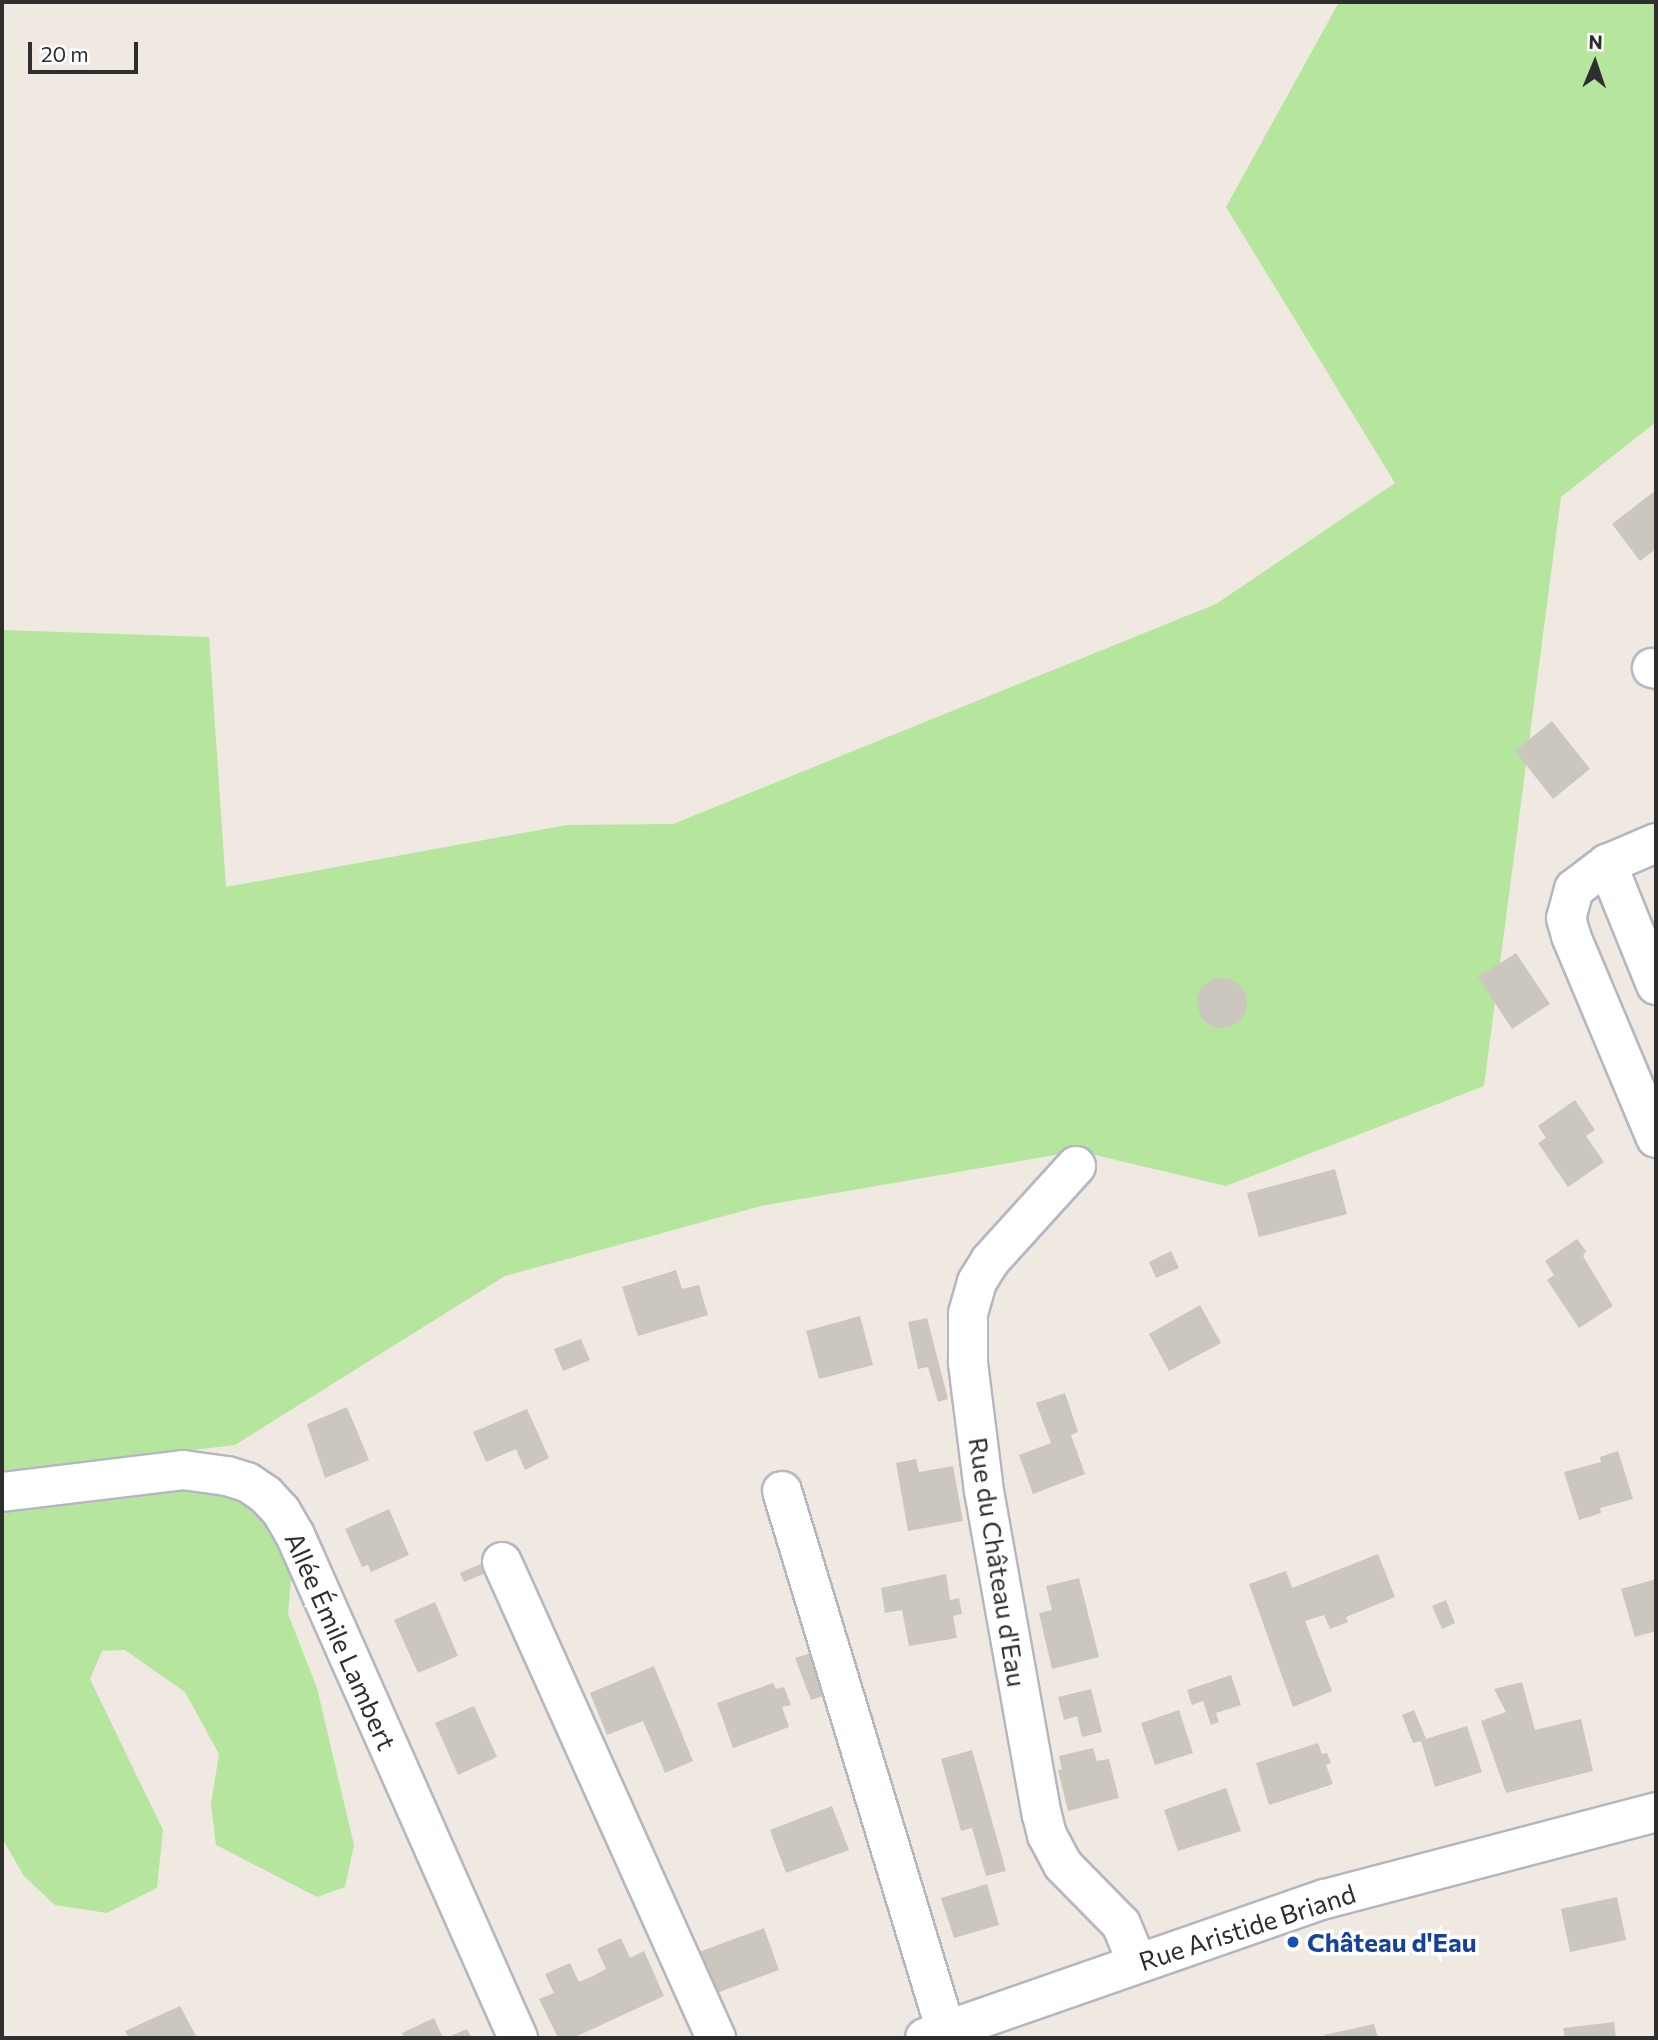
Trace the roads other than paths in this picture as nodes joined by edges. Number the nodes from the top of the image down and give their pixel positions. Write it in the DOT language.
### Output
graph roads {
  1 [pos="1656,843"];
  2 [pos="1607,864"];
  3 [pos="1656,985"];
  4 [pos="1656,1138"];
  5 [pos="1076,1166"];
  6 [pos="2,1492"];
  7 [pos="782,1492"];
  8 [pos="502,1562"];
  9 [pos="1656,1812"];
  10 [pos="1137,1962"];
  11 [pos="935,2034"];
  12 [pos="518,2038"];
  13 [pos="716,2038"];
  1 -- 2 [label="street"];
  2 -- 3 [label="street"];
  2 -- 4 [label="street"];
  5 -- 10 [label="street, Rue du Château d'Eau"];
  6 -- 12 [label="street, Allée Émile Lambert"];
  7 -- 11 [label="street"];
  8 -- 13 [label="street"];
  9 -- 10 [label="street, Rue Aristide Briand"];
  10 -- 11 [label="street, Rue Aristide Briand"];
}
